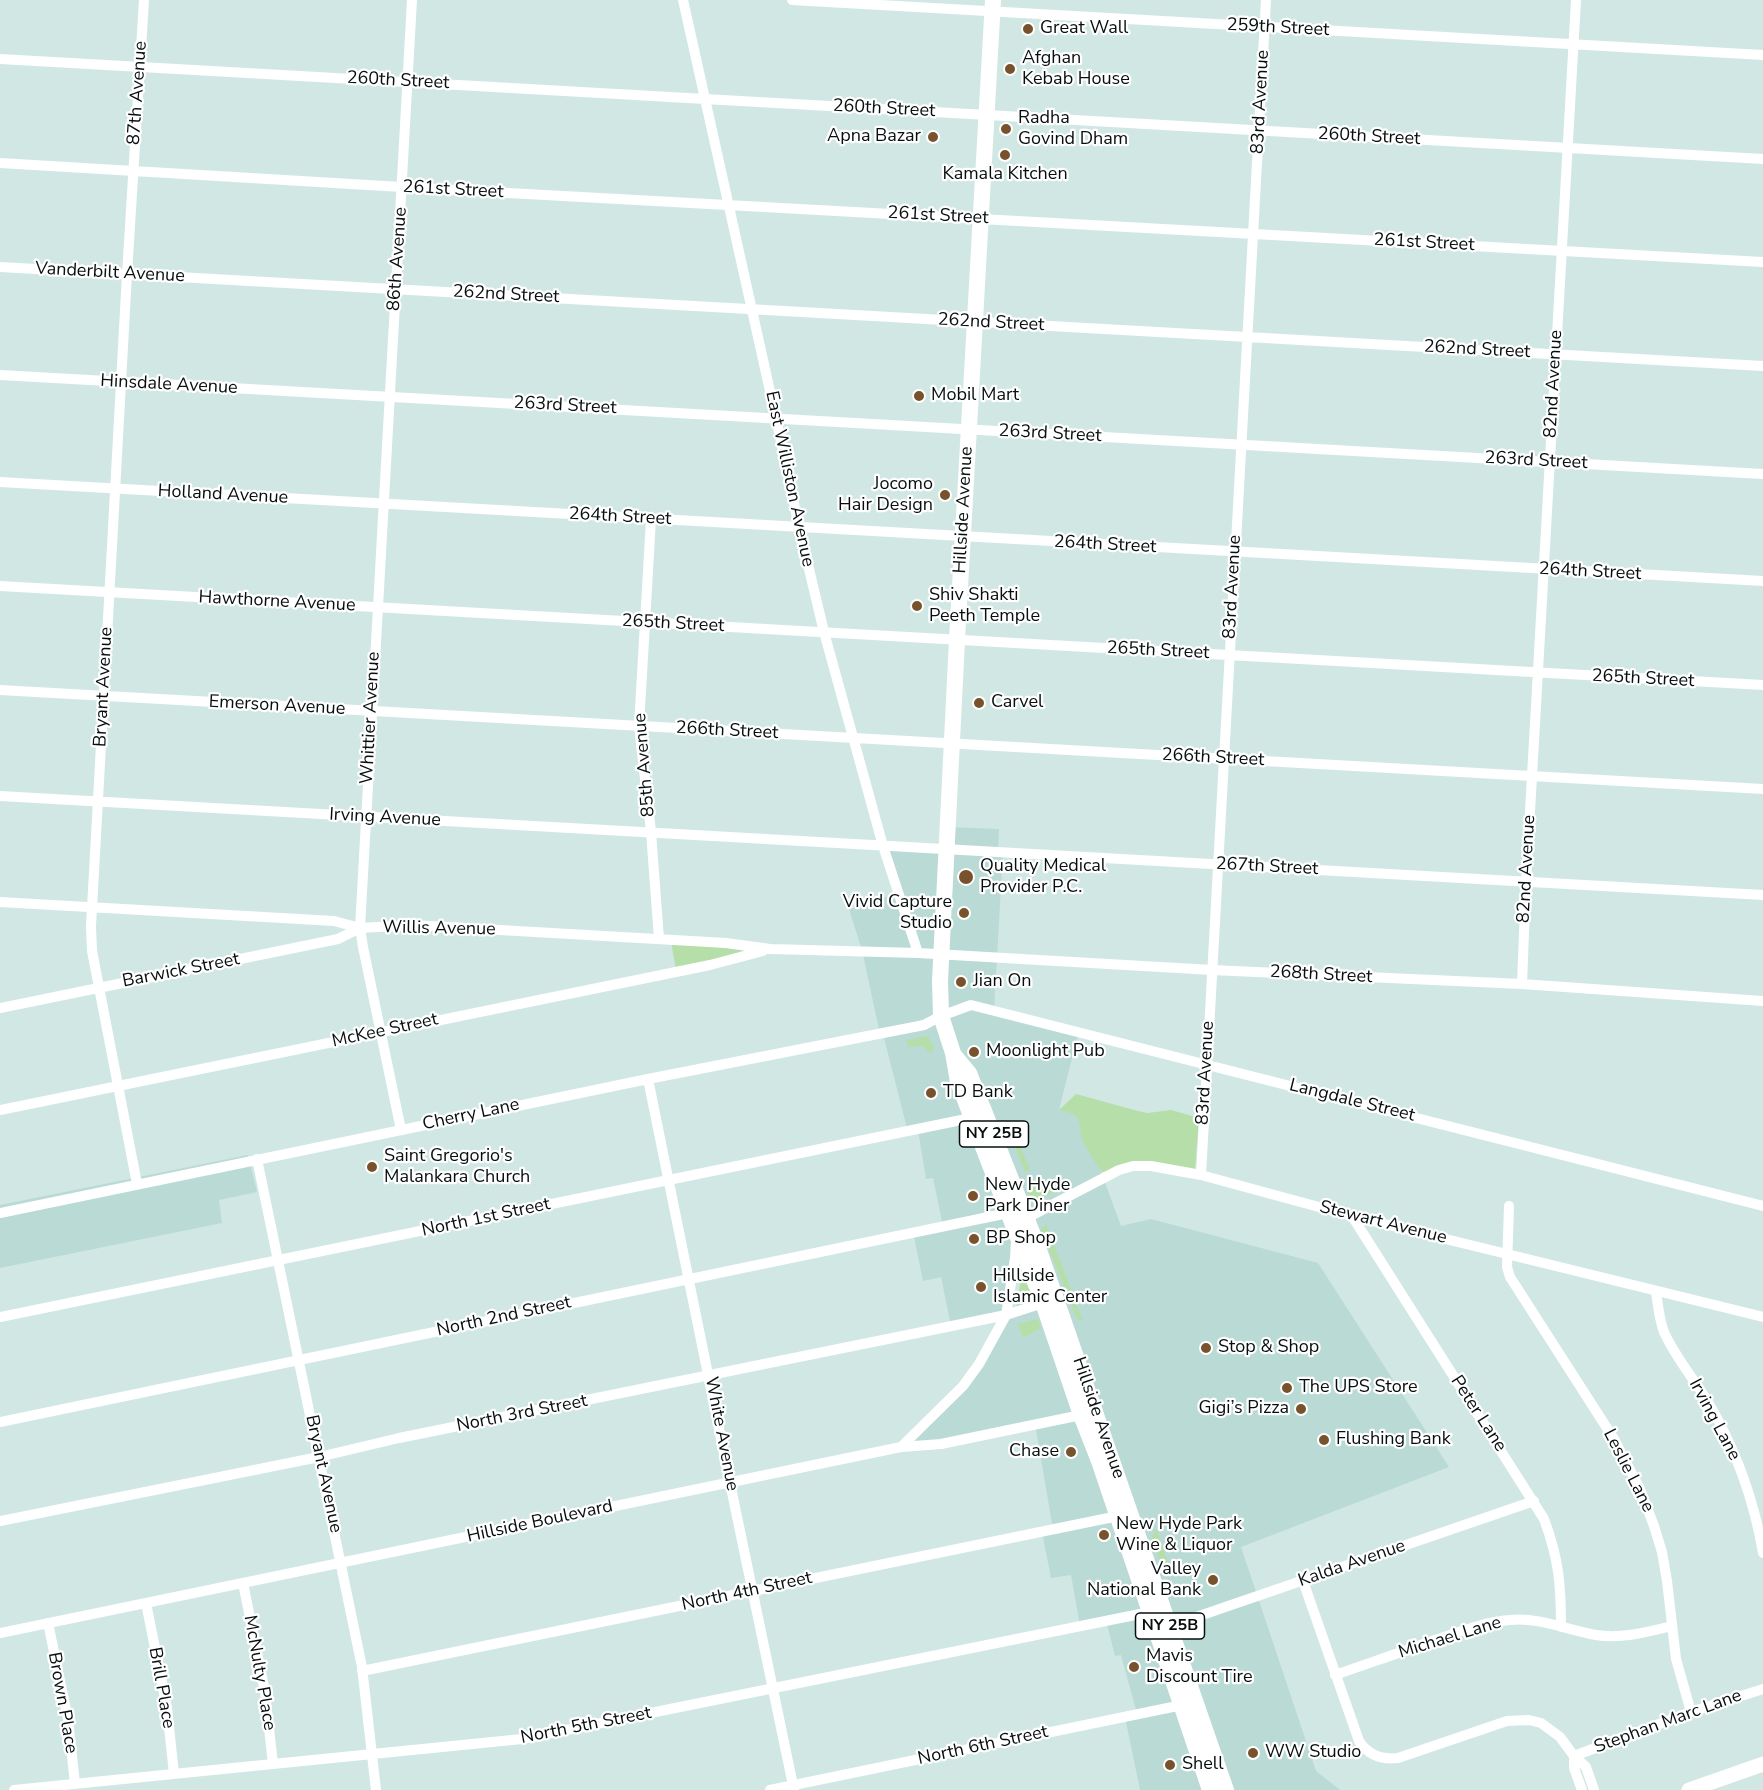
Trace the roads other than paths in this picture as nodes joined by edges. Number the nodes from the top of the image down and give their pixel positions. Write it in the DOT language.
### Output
graph roads {
  1 [pos="144,0"];
  2 [pos="412,0"];
  3 [pos="683,0"];
  4 [pos="792,0"];
  5 [pos="1266,0"];
  6 [pos="1576,0"];
  7 [pos="993,6"];
  8 [pos="1265,27"];
  9 [pos="1573,44"];
  10 [pos="1763,55"];
  11 [pos="2,59"];
  12 [pos="140,67"];
  13 [pos="408,82"];
  14 [pos="704,99"];
  15 [pos="987,115"];
  16 [pos="1259,130"];
  17 [pos="1568,148"];
  18 [pos="1763,159"];
  19 [pos="0,163"];
  20 [pos="133,171"];
  21 [pos="132,186"];
  22 [pos="403,187"];
  23 [pos="729,205"];
  24 [pos="981,218"];
  25 [pos="1253,233"];
  26 [pos="1562,251"];
  27 [pos="1763,262"];
  28 [pos="0,267"];
  29 [pos="127,274"];
  30 [pos="220,279"];
  31 [pos="396,289"];
  32 [pos="751,309"];
  33 [pos="975,322"];
  34 [pos="1247,337"];
  35 [pos="1556,354"];
  36 [pos="1763,366"];
  37 [pos="0,375"];
  38 [pos="121,382"];
  39 [pos="338,395"];
  40 [pos="390,396"];
  41 [pos="776,418"];
  42 [pos="969,429"];
  43 [pos="1241,445"];
  44 [pos="387,446"];
  45 [pos="1550,462"];
  46 [pos="1763,474"];
  47 [pos="0,482"];
  48 [pos="115,489"];
  49 [pos="383,505"];
  50 [pos="447,507"];
  51 [pos="651,519"];
  52 [pos="799,527"];
  53 [pos="963,537"];
  54 [pos="1235,552"];
  55 [pos="1544,569"];
  56 [pos="1763,582"];
  57 [pos="0,586"];
  58 [pos="109,592"];
  59 [pos="377,607"];
  60 [pos="553,616"];
  61 [pos="644,622"];
  62 [pos="824,632"];
  63 [pos="957,640"];
  64 [pos="1230,655"];
  65 [pos="1538,673"];
  66 [pos="1763,685"];
  67 [pos="0,690"];
  68 [pos="104,696"];
  69 [pos="371,711"];
  70 [pos="639,726"];
  71 [pos="662,728"];
  72 [pos="852,738"];
  73 [pos="952,743"];
  74 [pos="1224,759"];
  75 [pos="1532,776"];
  76 [pos="1763,789"];
  77 [pos="0,796"];
  78 [pos="98,802"];
  79 [pos="366,817"];
  80 [pos="651,832"];
  81 [pos="771,839"];
  82 [pos="883,846"];
  83 [pos="947,849"];
  84 [pos="1218,864"];
  85 [pos="1526,882"];
  86 [pos="1763,895"];
  87 [pos="0,902"];
  88 [pos="92,907"];
  89 [pos="360,928"];
  90 [pos="659,939"];
  91 [pos="770,949"];
  92 [pos="879,951"];
  93 [pos="918,953"];
  94 [pos="941,955"];
  95 [pos="1212,970"];
  96 [pos="1522,984"];
  97 [pos="99,988"];
  98 [pos="1763,1000"];
  99 [pos="0,1008"];
  100 [pos="941,1016"];
  101 [pos="381,1032"];
  102 [pos="953,1053"];
  103 [pos="1207,1065"];
  104 [pos="648,1079"];
  105 [pos="118,1086"];
  106 [pos="0,1110"];
  107 [pos="971,1118"];
  108 [pos="401,1130"];
  109 [pos="257,1160"];
  110 [pos="1201,1174"];
  111 [pos="669,1180"];
  112 [pos="137,1184"];
  113 [pos="1509,1206"];
  114 [pos="1763,1206"];
  115 [pos="0,1213"];
  116 [pos="1352,1216"];
  117 [pos="1016,1223"];
  118 [pos="1507,1254"];
  119 [pos="279,1260"];
  120 [pos="689,1279"];
  121 [pos="1656,1292"];
  122 [pos="1043,1303"];
  123 [pos="1006,1315"];
  124 [pos="0,1317"];
  125 [pos="1763,1317"];
  126 [pos="299,1360"];
  127 [pos="709,1376"];
  128 [pos="1081,1415"];
  129 [pos="0,1422"];
  130 [pos="901,1448"];
  131 [pos="319,1457"];
  132 [pos="730,1483"];
  133 [pos="1534,1501"];
  134 [pos="1125,1515"];
  135 [pos="0,1521"];
  136 [pos="1763,1552"];
  137 [pos="341,1563"];
  138 [pos="1303,1581"];
  139 [pos="243,1583"];
  140 [pos="753,1591"];
  141 [pos="146,1603"];
  142 [pos="1150,1611"];
  143 [pos="48,1623"];
  144 [pos="1170,1626"];
  145 [pos="1672,1626"];
  146 [pos="1560,1627"];
  147 [pos="0,1633"];
  148 [pos="362,1671"];
  149 [pos="1335,1674"];
  150 [pos="773,1688"];
  151 [pos="1763,1689"];
  152 [pos="1188,1703"];
  153 [pos="1691,1712"];
  154 [pos="372,1754"];
  155 [pos="1574,1756"];
  156 [pos="273,1764"];
  157 [pos="1763,1764"];
  158 [pos="174,1774"];
  159 [pos="75,1784"];
  160 [pos="794,1788"];
  161 [pos="14,1790"];
  162 [pos="376,1790"];
  163 [pos="770,1790"];
  164 [pos="1210,1790"];
  165 [pos="1226,1790"];
  166 [pos="1582,1790"];
  167 [pos="1594,1790"];
  168 [pos="1689,1790"];
  1 -- 12 [label="street, 87th Avenue"];
  2 -- 13 [label="street, 86th Avenue"];
  3 -- 14 [label="street, East Williston Avenue"];
  4 -- 7 [label="street, 259th Street"];
  5 -- 8 [label="street, 83rd Avenue"];
  6 -- 9 [label="street, 82nd Avenue"];
  7 -- 8 [label="street, 259th Street"];
  7 -- 15 [label="main road, Hillside Avenue / NY 25B"];
  8 -- 9 [label="street, 259th Street"];
  8 -- 16 [label="street, 83rd Avenue"];
  9 -- 10 [label="street, 259th Street"];
  9 -- 17 [label="street, 82nd Avenue"];
  11 -- 12 [label="street, 260th Street"];
  12 -- 13 [label="street, 260th Street"];
  12 -- 20 [label="street, 87th Avenue"];
  13 -- 14 [label="street, 260th Street"];
  13 -- 22 [label="street, 86th Avenue"];
  14 -- 15 [label="street, 260th Street"];
  14 -- 23 [label="street, East Williston Avenue"];
  15 -- 16 [label="street, 260th Street"];
  15 -- 24 [label="main road, Hillside Avenue / NY 25B"];
  16 -- 17 [label="street, 260th Street"];
  16 -- 25 [label="street, 83rd Avenue"];
  17 -- 18 [label="street, 260th Street"];
  17 -- 26 [label="street, 82nd Avenue"];
  19 -- 20 [label="street, 261st Street"];
  20 -- 21 [label="street, 87th Avenue"];
  20 -- 22 [label="street, 261st Street"];
  21 -- 29 [label="street, Bryant Avenue"];
  22 -- 23 [label="street, 261st Street"];
  22 -- 31 [label="street, 86th Avenue"];
  23 -- 24 [label="street, 261st Street"];
  23 -- 32 [label="street, East Williston Avenue"];
  24 -- 25 [label="street, 261st Street"];
  24 -- 33 [label="main road, Hillside Avenue / NY 25B"];
  25 -- 26 [label="street, 261st Street"];
  25 -- 34 [label="street, 83rd Avenue"];
  26 -- 27 [label="street, 261st Street"];
  26 -- 35 [label="street, 82nd Avenue"];
  28 -- 29 [label="street, Vanderbilt Avenue"];
  29 -- 30 [label="street, Vanderbilt Avenue"];
  29 -- 38 [label="street, Bryant Avenue"];
  30 -- 31 [label="street, 262nd Street"];
  31 -- 32 [label="street, 262nd Street"];
  31 -- 40 [label="street, 86th Avenue"];
  32 -- 33 [label="street, 262nd Street"];
  32 -- 41 [label="street, East Williston Avenue"];
  33 -- 34 [label="street, 262nd Street"];
  33 -- 42 [label="main road, Hillside Avenue / NY 25B"];
  34 -- 35 [label="street, 262nd Street"];
  34 -- 43 [label="street, 83rd Avenue"];
  35 -- 36 [label="street, 262nd Street"];
  35 -- 45 [label="street, 82nd Avenue"];
  37 -- 38 [label="street, Hinsdale Avenue"];
  38 -- 39 [label="street, Hinsdale Avenue"];
  38 -- 48 [label="street, Bryant Avenue"];
  39 -- 40 [label="street, 263rd Street"];
  40 -- 41 [label="street, 263rd Street"];
  40 -- 44 [label="street, 86th Avenue"];
  41 -- 42 [label="street, 263rd Street"];
  41 -- 52 [label="street, East Williston Avenue"];
  42 -- 43 [label="street, 263rd Street"];
  42 -- 53 [label="main road, Hillside Avenue / NY 25B"];
  43 -- 45 [label="street, 263rd Street"];
  43 -- 54 [label="street, 83rd Avenue"];
  44 -- 49 [label="street, Whittier Avenue"];
  45 -- 46 [label="street, 263rd Street"];
  45 -- 55 [label="street, 82nd Avenue"];
  47 -- 48 [label="street, Holland Avenue"];
  48 -- 49 [label="street, Holland Avenue"];
  48 -- 58 [label="street, Bryant Avenue"];
  49 -- 50 [label="street, Holland Avenue"];
  49 -- 59 [label="street, Whittier Avenue"];
  50 -- 51 [label="street, 264th Street"];
  51 -- 52 [label="street, 264th Street"];
  51 -- 61 [label="street, 85th Avenue"];
  52 -- 53 [label="street, 264th Street"];
  52 -- 62 [label="street, East Williston Avenue"];
  53 -- 54 [label="street, 264th Street"];
  53 -- 63 [label="main road, Hillside Avenue / NY 25B"];
  54 -- 55 [label="street, 264th Street"];
  54 -- 64 [label="street, 83rd Avenue"];
  55 -- 56 [label="street, 264th Street"];
  55 -- 65 [label="street, 82nd Avenue"];
  57 -- 58 [label="street, Hawthorne Avenue"];
  58 -- 59 [label="street, Hawthorne Avenue"];
  58 -- 68 [label="street, Bryant Avenue"];
  59 -- 60 [label="street, Hawthorne Avenue"];
  59 -- 69 [label="street, Whittier Avenue"];
  60 -- 61 [label="street, 265th Street"];
  61 -- 62 [label="street, 265th Street"];
  61 -- 70 [label="street, 85th Avenue"];
  62 -- 63 [label="street, 265th Street"];
  62 -- 72 [label="street, East Williston Avenue"];
  63 -- 64 [label="street, 265th Street"];
  63 -- 73 [label="main road, Hillside Avenue / NY 25B"];
  64 -- 65 [label="street, 265th Street"];
  64 -- 74 [label="street, 83rd Avenue"];
  65 -- 66 [label="street, 265th Street"];
  65 -- 75 [label="street, 82nd Avenue"];
  67 -- 68 [label="street, Emerson Avenue"];
  68 -- 69 [label="street, Emerson Avenue"];
  68 -- 78 [label="street, Bryant Avenue"];
  69 -- 70 [label="street, Emerson Avenue"];
  69 -- 79 [label="street, Whittier Avenue"];
  70 -- 71 [label="street, Emerson Avenue"];
  70 -- 80 [label="street, 85th Avenue"];
  71 -- 72 [label="street, 266th Street"];
  72 -- 73 [label="street, 266th Street"];
  72 -- 82 [label="street, East Williston Avenue"];
  73 -- 74 [label="street, 266th Street"];
  73 -- 83 [label="main road, Hillside Avenue / NY 25B"];
  74 -- 75 [label="street, 266th Street"];
  74 -- 84 [label="street, 83rd Avenue"];
  75 -- 76 [label="street, 266th Street"];
  75 -- 85 [label="street, 82nd Avenue"];
  77 -- 78 [label="street, Irving Avenue"];
  78 -- 79 [label="street, Irving Avenue"];
  78 -- 88 [label="street, Bryant Avenue"];
  79 -- 80 [label="street, Irving Avenue"];
  79 -- 89 [label="street, Whittier Avenue"];
  80 -- 81 [label="street, Irving Avenue"];
  80 -- 90 [label="street, 85th Avenue"];
  81 -- 82 [label="street, 267th Street"];
  82 -- 83 [label="street, 267th Street"];
  82 -- 93 [label="street, East Williston Avenue"];
  83 -- 84 [label="street, 267th Street"];
  83 -- 94 [label="main road, Hillside Avenue / NY 25B"];
  84 -- 85 [label="street, 267th Street"];
  84 -- 95 [label="street, 83rd Avenue"];
  85 -- 86 [label="street, 267th Street"];
  85 -- 96 [label="street, 82nd Avenue"];
  87 -- 88 [label="street, Willis Avenue"];
  88 -- 89 [label="street, Willis Avenue"];
  88 -- 97 [label="street, Bryant Avenue"];
  89 -- 90 [label="street, Willis Avenue"];
  89 -- 97 [label="street, Barwick Street"];
  89 -- 101 [label="street, Whittier Avenue"];
  90 -- 91 [label="street, Willis Avenue"];
  91 -- 92 [label="street, Willis Avenue"];
  91 -- 101 [label="street, McKee Street"];
  92 -- 93 [label="street, 268th Street"];
  93 -- 94 [label="street, 268th Street"];
  94 -- 95 [label="street, 268th Street"];
  94 -- 100 [label="main road, Hillside Avenue / NY 25B"];
  95 -- 96 [label="street, 268th Street"];
  95 -- 103 [label="street, 83rd Avenue"];
  96 -- 98 [label="street, 268th Street"];
  97 -- 99 [label="street, Barwick Street"];
  97 -- 105 [label="street, Bryant Avenue"];
  100 -- 102 [label="main road, Hillside Avenue / NY 25B"];
  100 -- 103 [label="street, Langdale Street"];
  100 -- 104 [label="street, Cherry Lane"];
  101 -- 105 [label="street, McKee Street"];
  101 -- 108 [label="street, Whittier Avenue"];
  102 -- 107 [label="main road, Hillside Avenue / NY 25B"];
  102 -- 117 [label="main road, Hillside Avenue / NY 25B"];
  103 -- 110 [label="street, 83rd Avenue"];
  103 -- 114 [label="street, Langdale Street"];
  104 -- 108 [label="street, Cherry Lane"];
  104 -- 111 [label="street, White Avenue"];
  105 -- 106 [label="street, McKee Street"];
  105 -- 112 [label="street, Bryant Avenue"];
  107 -- 111 [label="street, North 1st Street"];
  107 -- 117 [label="main road, Hillside Avenue / NY 25B"];
  108 -- 109 [label="street, Cherry Lane"];
  109 -- 112 [label="street, Cherry Lane"];
  109 -- 119 [label="street, Bryant Avenue"];
  110 -- 116 [label="street, Stewart Avenue"];
  110 -- 117 [label="street, Stewart Avenue"];
  111 -- 119 [label="street, North 1st Street"];
  111 -- 120 [label="street, White Avenue"];
  112 -- 115 [label="street, Cherry Lane"];
  113 -- 118 [label="street"];
  116 -- 118 [label="street, Stewart Avenue"];
  116 -- 133 [label="street, Peter Lane"];
  117 -- 120 [label="street, North 2nd Street"];
  117 -- 122 [label="main road, Hillside Avenue / NY 25B"];
  117 -- 123 [label="street"];
  117 -- 134 [label="main road, Hillside Avenue / NY 25B"];
  118 -- 121 [label="street, Stewart Avenue"];
  118 -- 145 [label="street, Leslie Lane"];
  119 -- 124 [label="street, North 1st Street"];
  119 -- 126 [label="street, Bryant Avenue"];
  120 -- 126 [label="street, North 2nd Street"];
  120 -- 127 [label="street, White Avenue"];
  121 -- 125 [label="street, Stewart Avenue"];
  121 -- 136 [label="street, Irving Lane"];
  122 -- 123 [label="street, North 3rd Street"];
  122 -- 128 [label="main road, Hillside Avenue / NY 25B"];
  123 -- 127 [label="street, North 3rd Street"];
  123 -- 130 [label="street"];
  126 -- 129 [label="street, North 2nd Street"];
  126 -- 131 [label="street, Bryant Avenue"];
  127 -- 131 [label="street, North 3rd Street"];
  127 -- 132 [label="street, White Avenue"];
  128 -- 130 [label="street, Hillside Boulevard"];
  128 -- 134 [label="main road, Hillside Avenue / NY 25B"];
  130 -- 132 [label="street, Hillside Boulevard"];
  131 -- 135 [label="street, North 3rd Street"];
  131 -- 137 [label="street, Bryant Avenue"];
  132 -- 137 [label="street, Hillside Boulevard"];
  132 -- 140 [label="street, White Avenue"];
  133 -- 138 [label="street, Kalda Avenue"];
  133 -- 146 [label="street, Peter Lane"];
  134 -- 140 [label="street, North 4th Street"];
  134 -- 142 [label="main road, Hillside Avenue / NY 25B"];
  134 -- 144 [label="main road, Hillside Avenue / NY 25B"];
  137 -- 139 [label="street, Hillside Boulevard"];
  137 -- 148 [label="street, Bryant Avenue"];
  138 -- 144 [label="street, Kalda Avenue"];
  138 -- 149 [label="street, Stephan Marc Lane"];
  139 -- 141 [label="street, Hillside Boulevard"];
  139 -- 156 [label="street, McNulty Place"];
  140 -- 148 [label="street, North 4th Street"];
  140 -- 150 [label="street, White Avenue"];
  141 -- 143 [label="street, Hillside Boulevard"];
  141 -- 158 [label="street, Brill Place"];
  142 -- 150 [label="street, North 5th Street"];
  142 -- 152 [label="main road, Hillside Avenue / NY 25B"];
  143 -- 147 [label="street, Hillside Boulevard"];
  143 -- 159 [label="street, Brown Place"];
  144 -- 152 [label="main road, Hillside Avenue / NY 25B"];
  145 -- 146 [label="street, Michael Lane"];
  145 -- 153 [label="street, Leslie Lane"];
  146 -- 149 [label="street, Michael Lane"];
  148 -- 154 [label="street, Bryant Avenue"];
  149 -- 155 [label="street, Stephan Marc Lane"];
  150 -- 154 [label="street, North 5th Street"];
  150 -- 160 [label="street, White Avenue"];
  151 -- 153 [label="street, Stephan Marc Lane"];
  152 -- 160 [label="street, North 6th Street"];
  152 -- 164 [label="main road, Hillside Avenue / NY 25B"];
  152 -- 165 [label="main road, Hillside Avenue / NY 25B"];
  153 -- 155 [label="street, Stephan Marc Lane"];
  154 -- 156 [label="street, North 5th Street"];
  154 -- 162 [label="street, Bryant Avenue"];
  155 -- 166 [label="street, Stephan Marc Lane"];
  155 -- 167 [label="street, Stephan Marc Lane"];
  156 -- 158 [label="street, North 5th Street"];
  157 -- 168 [label="main road"];
  158 -- 159 [label="street, North 5th Street"];
  159 -- 161 [label="street, North 5th Street"];
  160 -- 163 [label="street, North 6th Street"];
}
